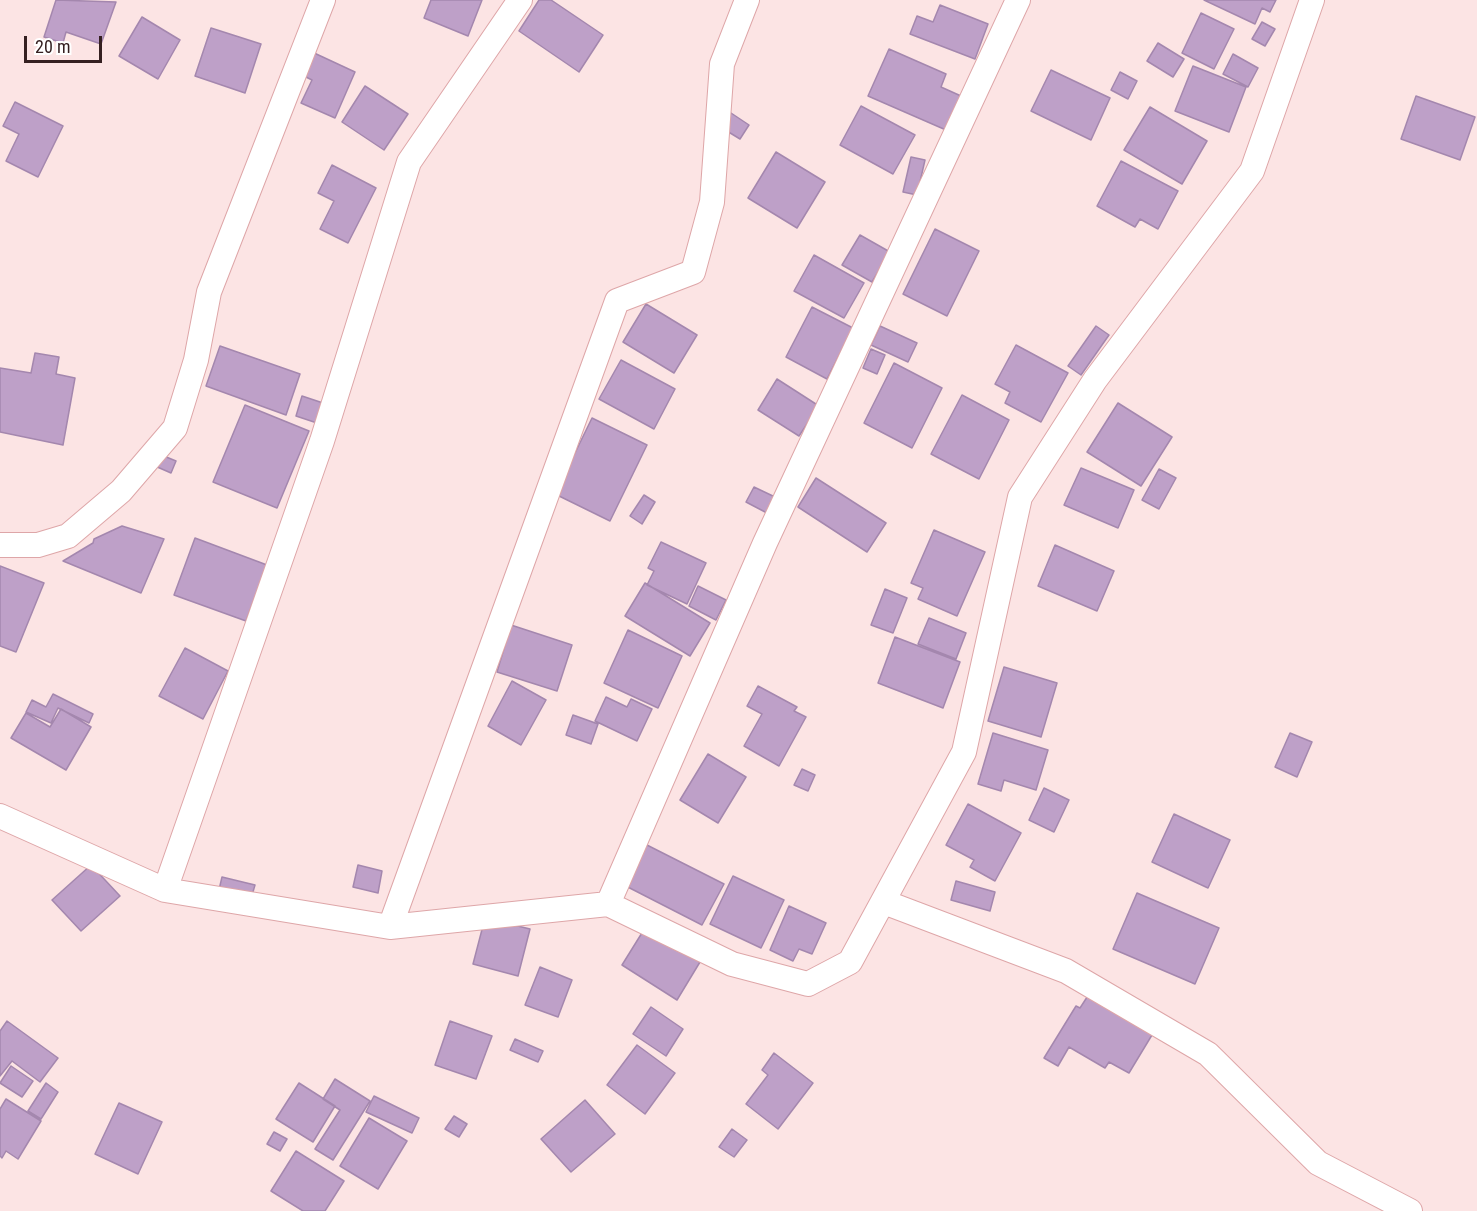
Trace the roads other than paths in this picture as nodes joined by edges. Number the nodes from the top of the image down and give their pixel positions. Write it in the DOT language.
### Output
graph roads {
  1 [pos="323,0"];
  2 [pos="520,0"];
  3 [pos="747,0"];
  4 [pos="1018,0"];
  5 [pos="1312,0"];
  6 [pos="0,545"];
  7 [pos="0,816"];
  8 [pos="165,890"];
  9 [pos="884,902"];
  10 [pos="608,904"];
  11 [pos="390,927"];
  12 [pos="1410,1211"];
  1 -- 6 [label="street"];
  2 -- 8 [label="street"];
  3 -- 11 [label="street"];
  4 -- 10 [label="street"];
  5 -- 9 [label="street"];
  7 -- 8 [label="street"];
  8 -- 11 [label="street"];
  9 -- 10 [label="street"];
  9 -- 12 [label="street"];
  10 -- 11 [label="street"];
}
